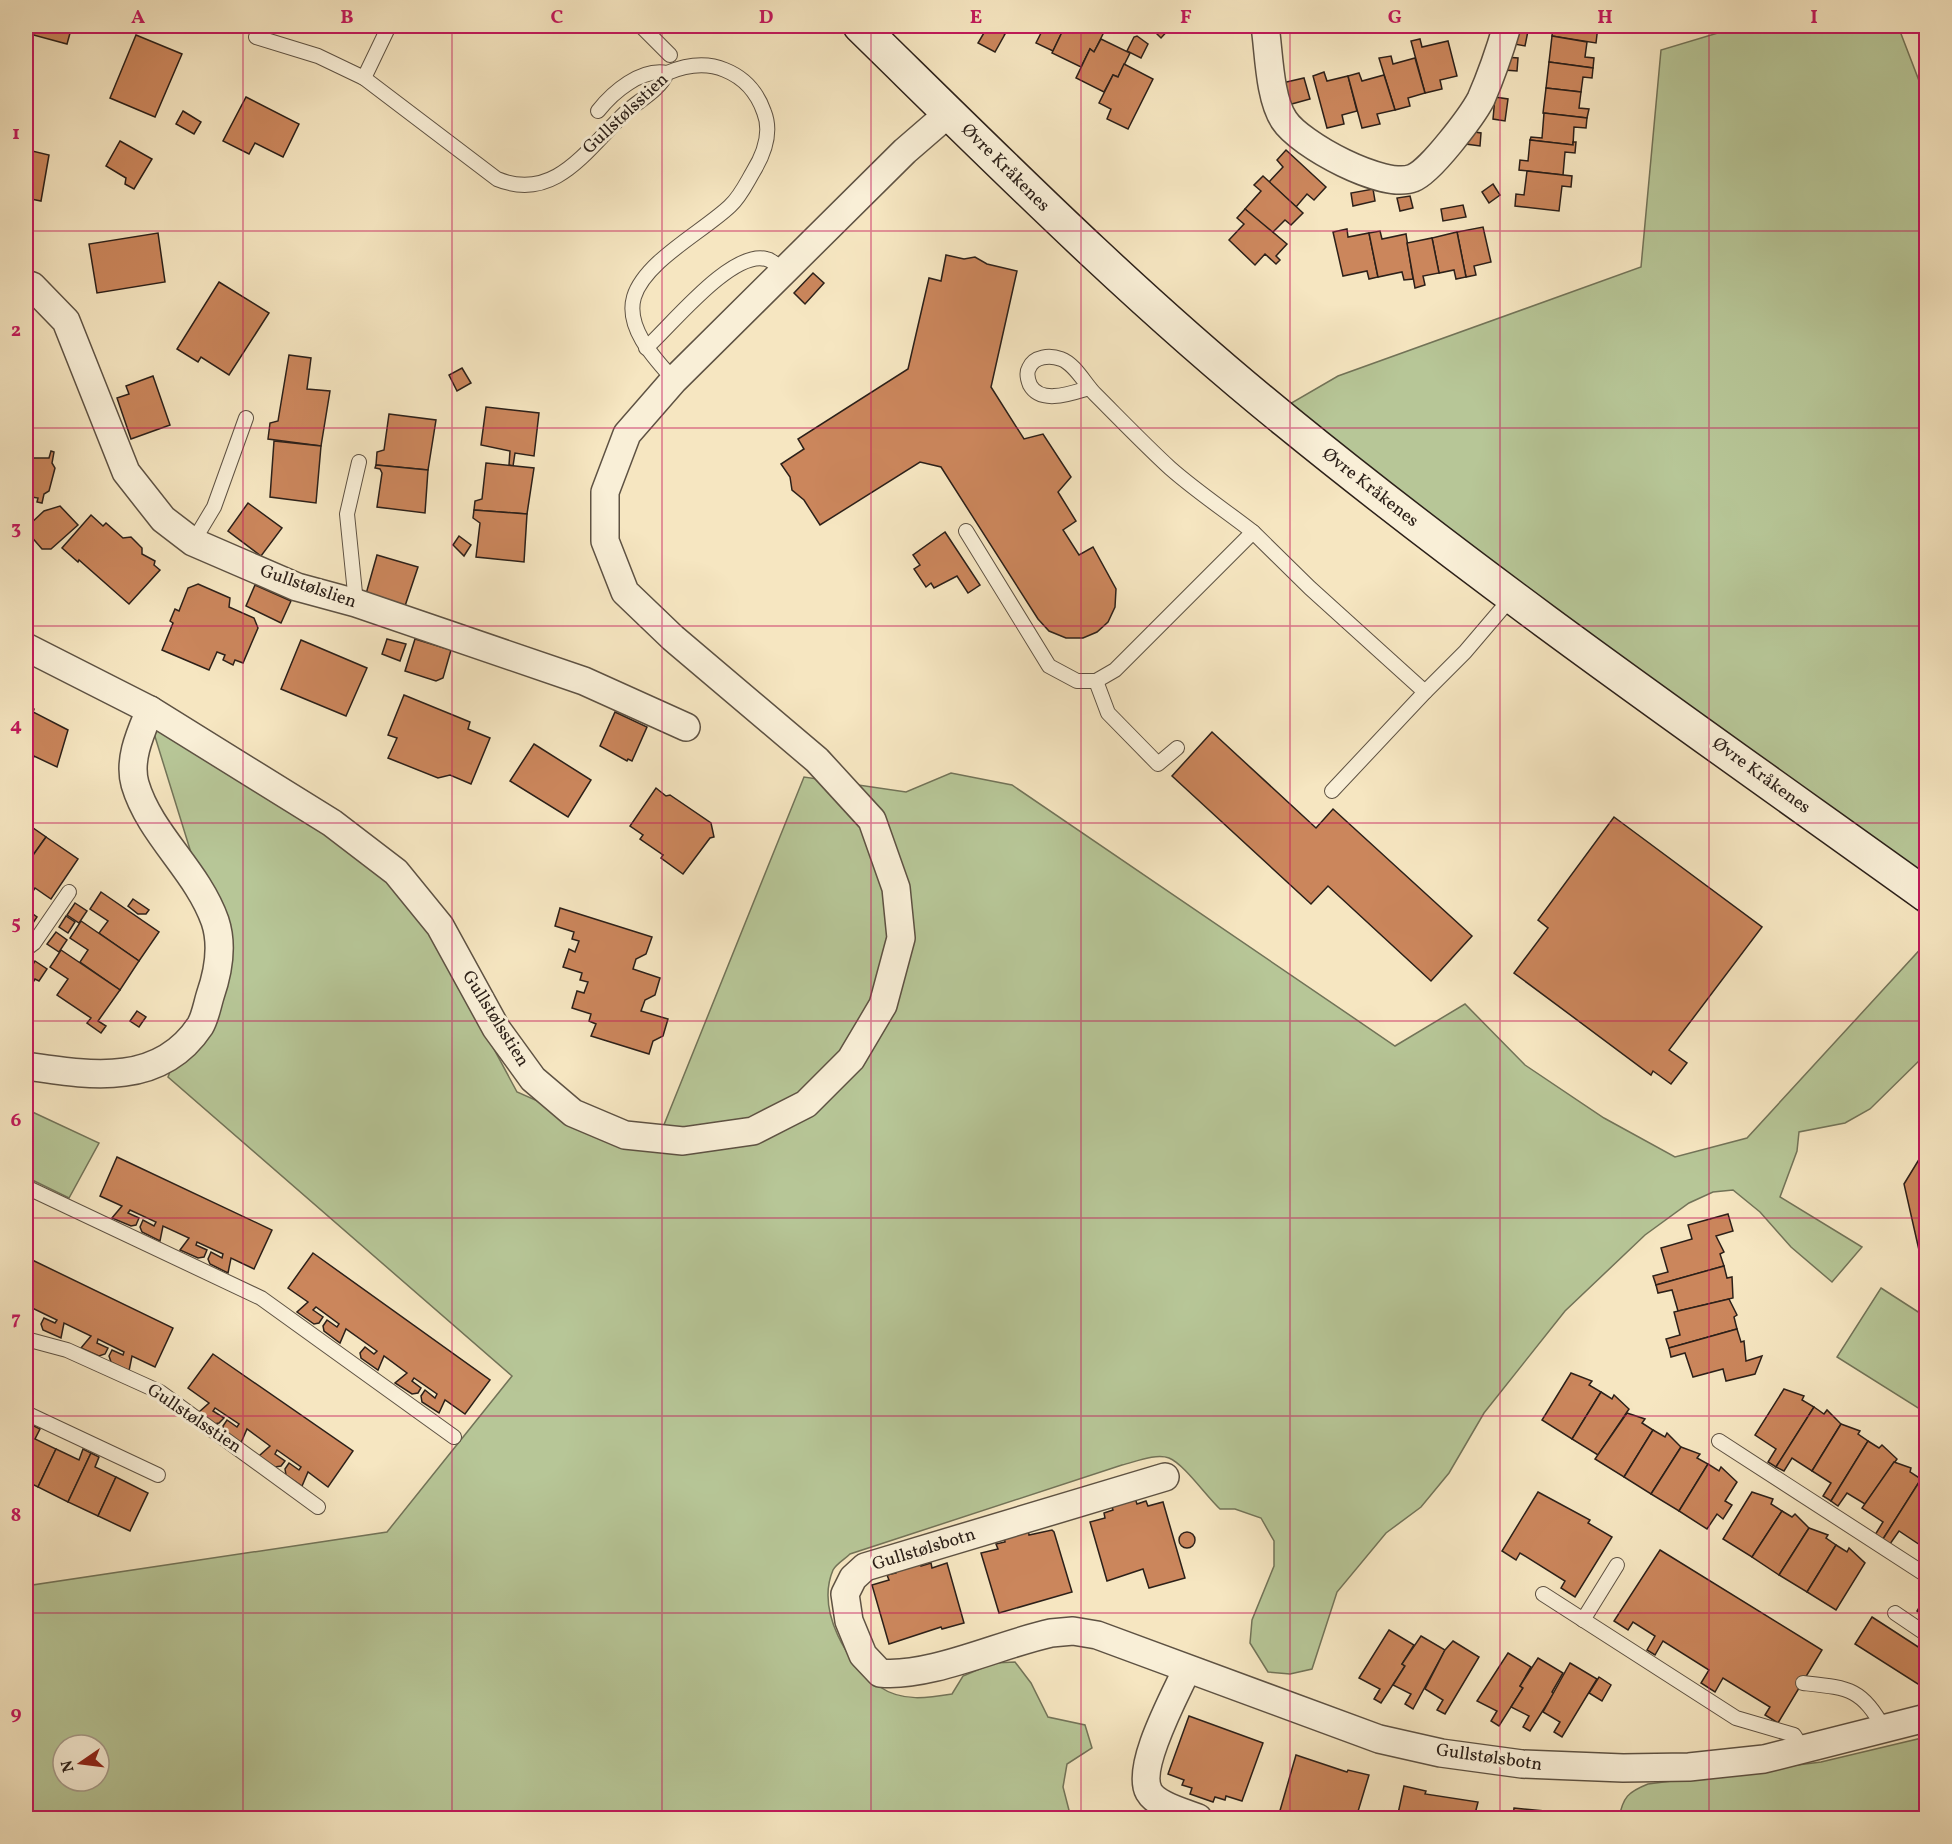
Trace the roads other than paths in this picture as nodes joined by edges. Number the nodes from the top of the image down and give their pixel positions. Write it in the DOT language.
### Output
graph roads {
  1 [pos="389,26"];
  2 [pos="641,26"];
  3 [pos="860,26"];
  4 [pos="1265,26"];
  5 [pos="1507,26"];
  6 [pos="256,37"];
  7 [pos="670,55"];
  8 [pos="668,73"];
  9 [pos="364,78"];
  10 [pos="598,111"];
  11 [pos="949,112"];
  12 [pos="784,273"];
  13 [pos="26,284"];
  14 [pos="646,348"];
  15 [pos="674,380"];
  16 [pos="1089,388"];
  17 [pos="246,418"];
  18 [pos="359,462"];
  19 [pos="966,531"];
  20 [pos="1253,532"];
  21 [pos="193,542"];
  22 [pos="1511,598"];
  23 [pos="356,603"];
  24 [pos="26,647"];
  25 [pos="1096,681"];
  26 [pos="1425,692"];
  27 [pos="150,710"];
  28 [pos="686,726"];
  29 [pos="1177,747"];
  30 [pos="1332,791"];
  31 [pos="69,892"];
  32 [pos="1926,895"];
  33 [pos="26,949"];
  34 [pos="26,1066"];
  35 [pos="26,1187"];
  36 [pos="26,1339"];
  37 [pos="26,1413"];
  38 [pos="454,1437"];
  39 [pos="1719,1441"];
  40 [pos="158,1475"];
  41 [pos="1165,1477"];
  42 [pos="318,1507"];
  43 [pos="1617,1565"];
  44 [pos="1926,1575"];
  45 [pos="1543,1594"];
  46 [pos="1895,1613"];
  47 [pos="1583,1620"];
  48 [pos="1926,1634"];
  49 [pos="1187,1669"];
  50 [pos="1803,1683"];
  51 [pos="1926,1718"];
  52 [pos="1885,1730"];
  53 [pos="1804,1751"];
  54 [pos="1198,1818"];
  1 -- 9 [label="lane"];
  2 -- 7 [label="lane"];
  3 -- 11 [label="main road, Øvre Kråkenes"];
  4 -- 5 [label="street"];
  6 -- 9 [label="lane, Gullstølsstien"];
  8 -- 9 [label="lane, Gullstølsstien"];
  8 -- 10 [label="lane"];
  8 -- 14 [label="lane, Gullstølsstien"];
  11 -- 12 [label="street, Gullstølsstien"];
  11 -- 22 [label="main road, Øvre Kråkenes"];
  12 -- 14 [label="lane"];
  12 -- 15 [label="street, Gullstølsstien"];
  13 -- 21 [label="street, Gullstølslien"];
  14 -- 15 [label="lane, Gullstølsstien"];
  15 -- 27 [label="street, Gullstølsstien"];
  16 -- 20 [label="lane"];
  17 -- 21 [label="lane"];
  18 -- 23 [label="lane"];
  19 -- 25 [label="lane"];
  20 -- 25 [label="lane"];
  20 -- 26 [label="lane"];
  21 -- 23 [label="street, Gullstølslien"];
  22 -- 26 [label="lane"];
  22 -- 32 [label="main road, Øvre Kråkenes"];
  23 -- 28 [label="street, Gullstølslien"];
  24 -- 27 [label="street"];
  25 -- 29 [label="lane"];
  26 -- 30 [label="lane"];
  27 -- 34 [label="street"];
  31 -- 33 [label="lane"];
  35 -- 38 [label="lane"];
  36 -- 42 [label="lane, Gullstølsstien"];
  37 -- 40 [label="lane"];
  39 -- 44 [label="lane"];
  41 -- 49 [label="street, Gullstølsbotn"];
  43 -- 47 [label="lane"];
  45 -- 47 [label="lane"];
  46 -- 48 [label="lane"];
  47 -- 53 [label="lane"];
  49 -- 53 [label="street, Gullstølsbotn"];
  49 -- 54 [label="street"];
  50 -- 52 [label="lane"];
  51 -- 52 [label="street, Gullstølsbotn"];
  52 -- 53 [label="street, Gullstølsbotn"];
}
